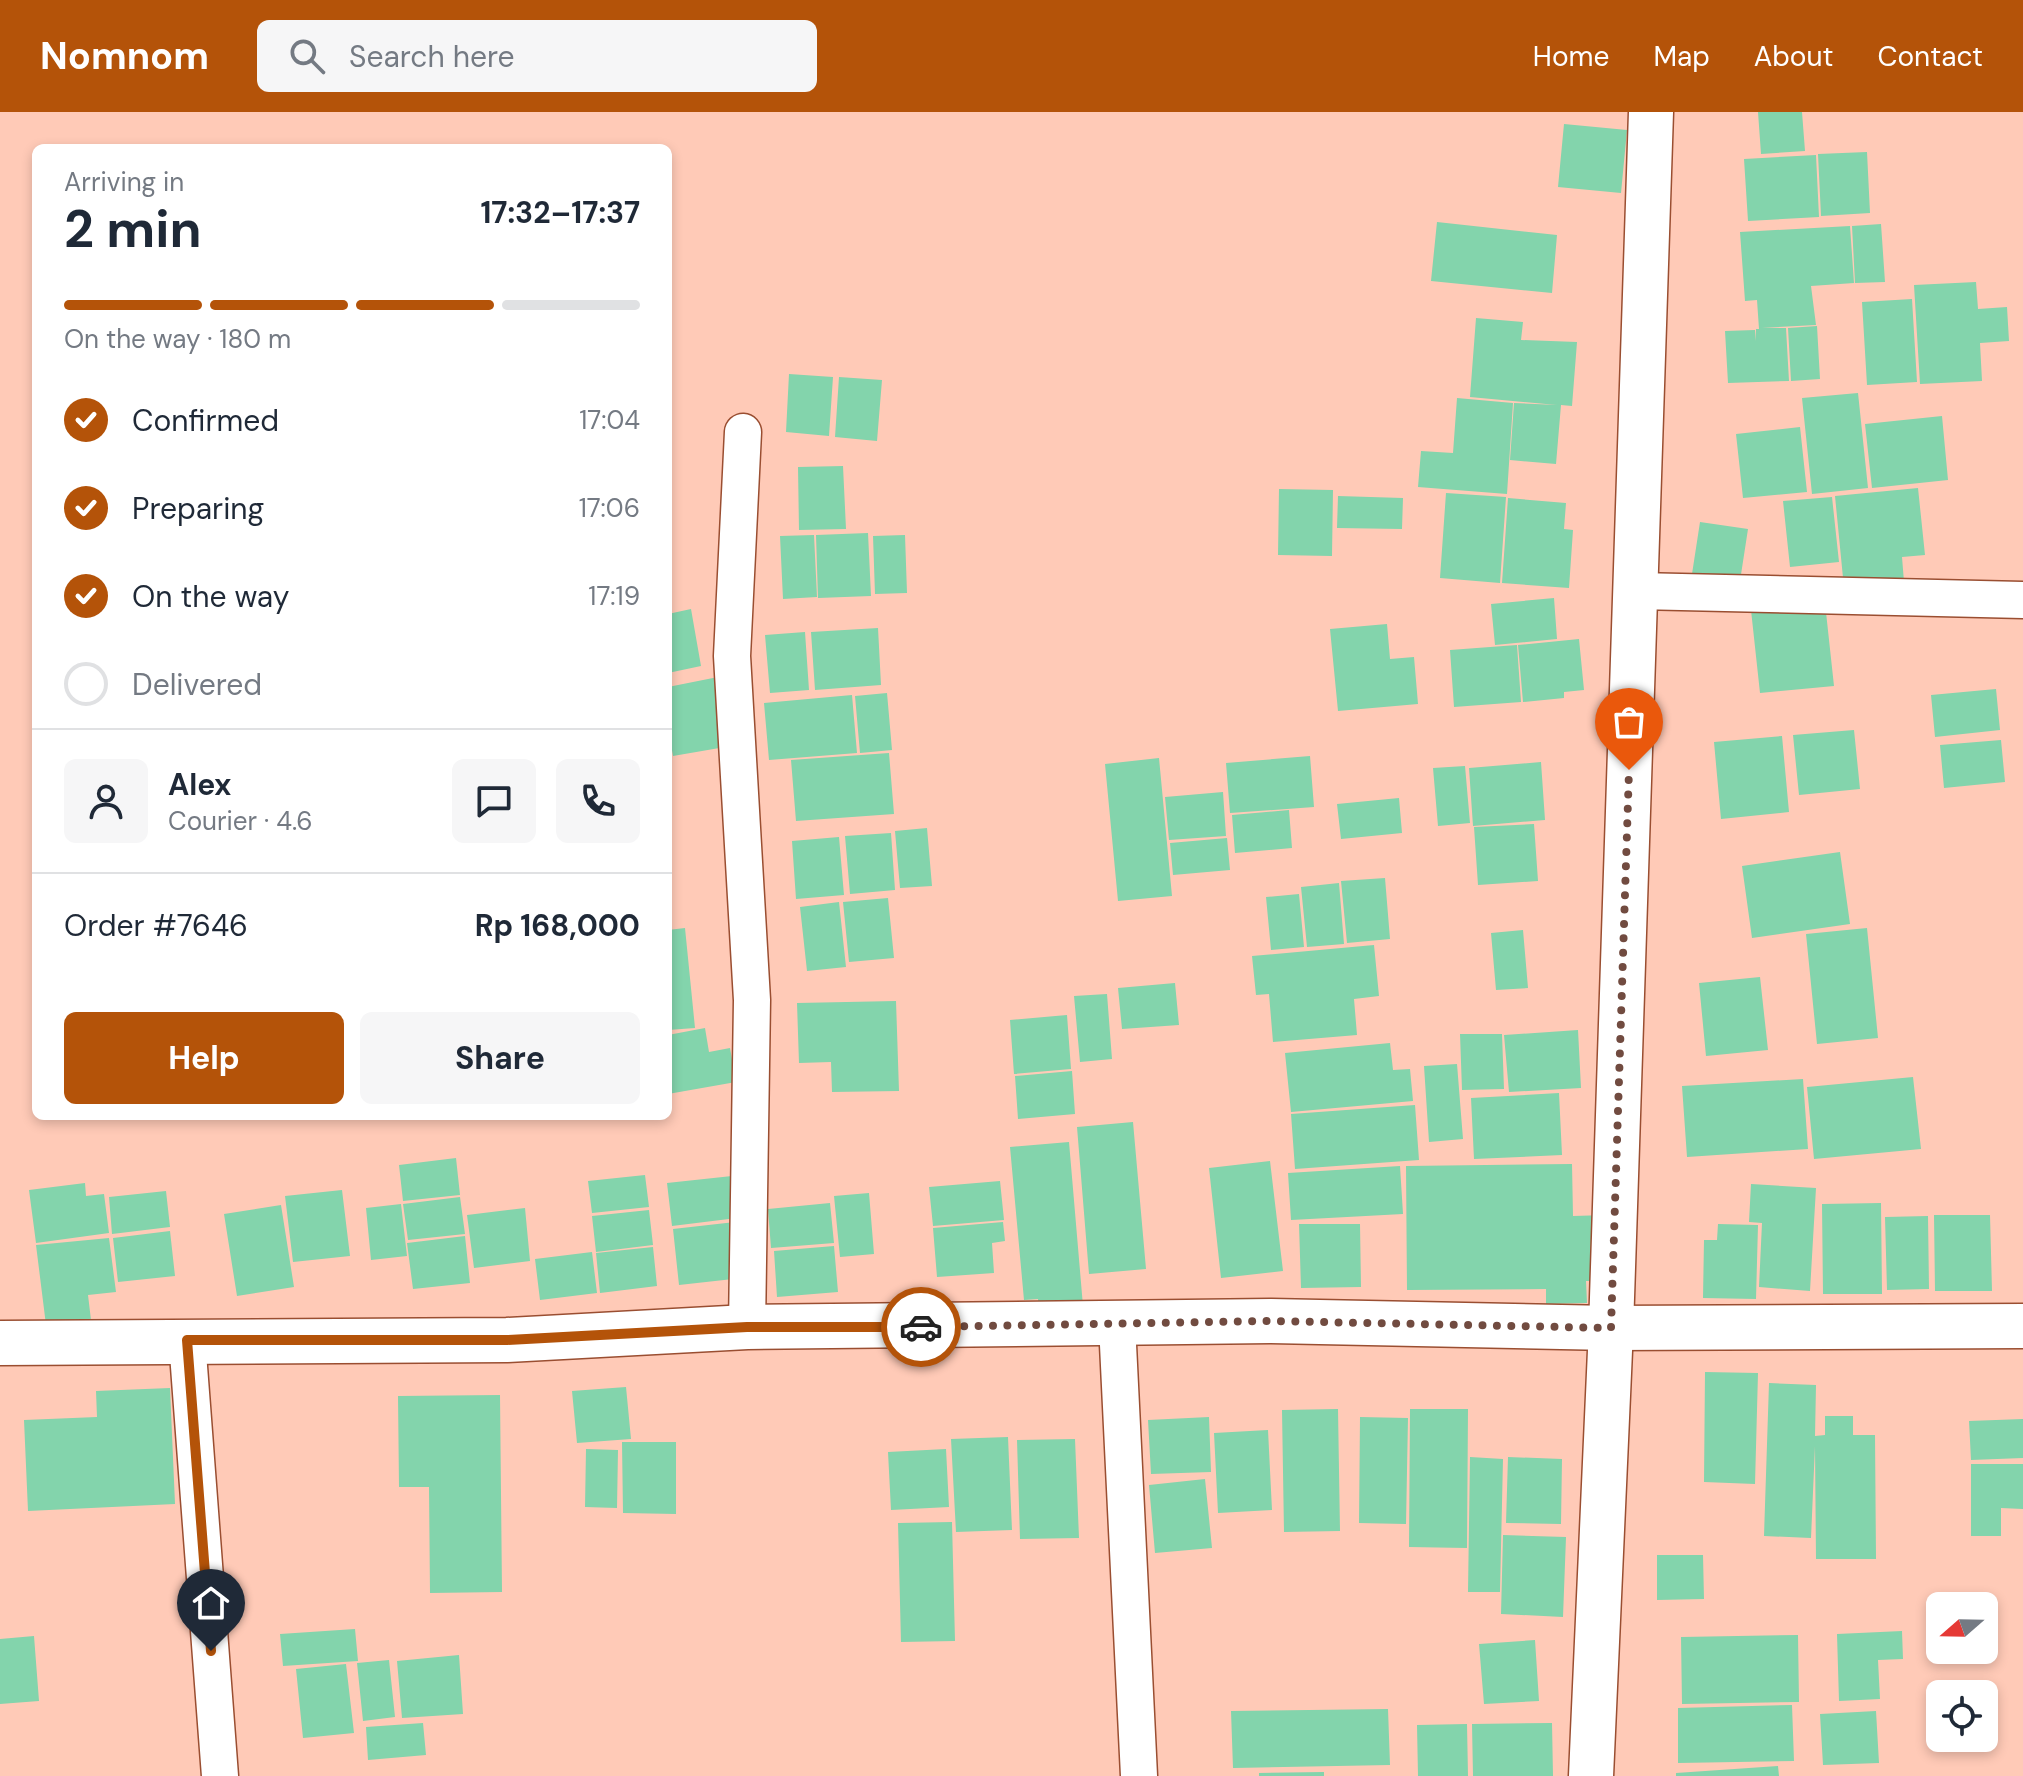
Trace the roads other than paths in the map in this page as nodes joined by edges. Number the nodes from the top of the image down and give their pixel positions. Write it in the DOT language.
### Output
graph roads {
  1 [pos="1651,112"];
  2 [pos="743,432"];
  3 [pos="1637,591"];
  4 [pos="2023,600"];
  5 [pos="1117,1324"];
  6 [pos="2023,1326"];
  7 [pos="747,1327"];
  8 [pos="1611,1328"];
  9 [pos="187,1340"];
  10 [pos="0,1343"];
  11 [pos="220,1776"];
  12 [pos="1139,1776"];
  13 [pos="1591,1776"];
  1 -- 3 [label="street"];
  2 -- 7 [label="street"];
  3 -- 4 [label="street"];
  3 -- 8 [label="street"];
  5 -- 7 [label="street"];
  5 -- 8 [label="street"];
  5 -- 12 [label="street"];
  6 -- 8 [label="street"];
  7 -- 9 [label="street"];
  8 -- 13 [label="street"];
  9 -- 10 [label="street"];
  9 -- 11 [label="street"];
}
